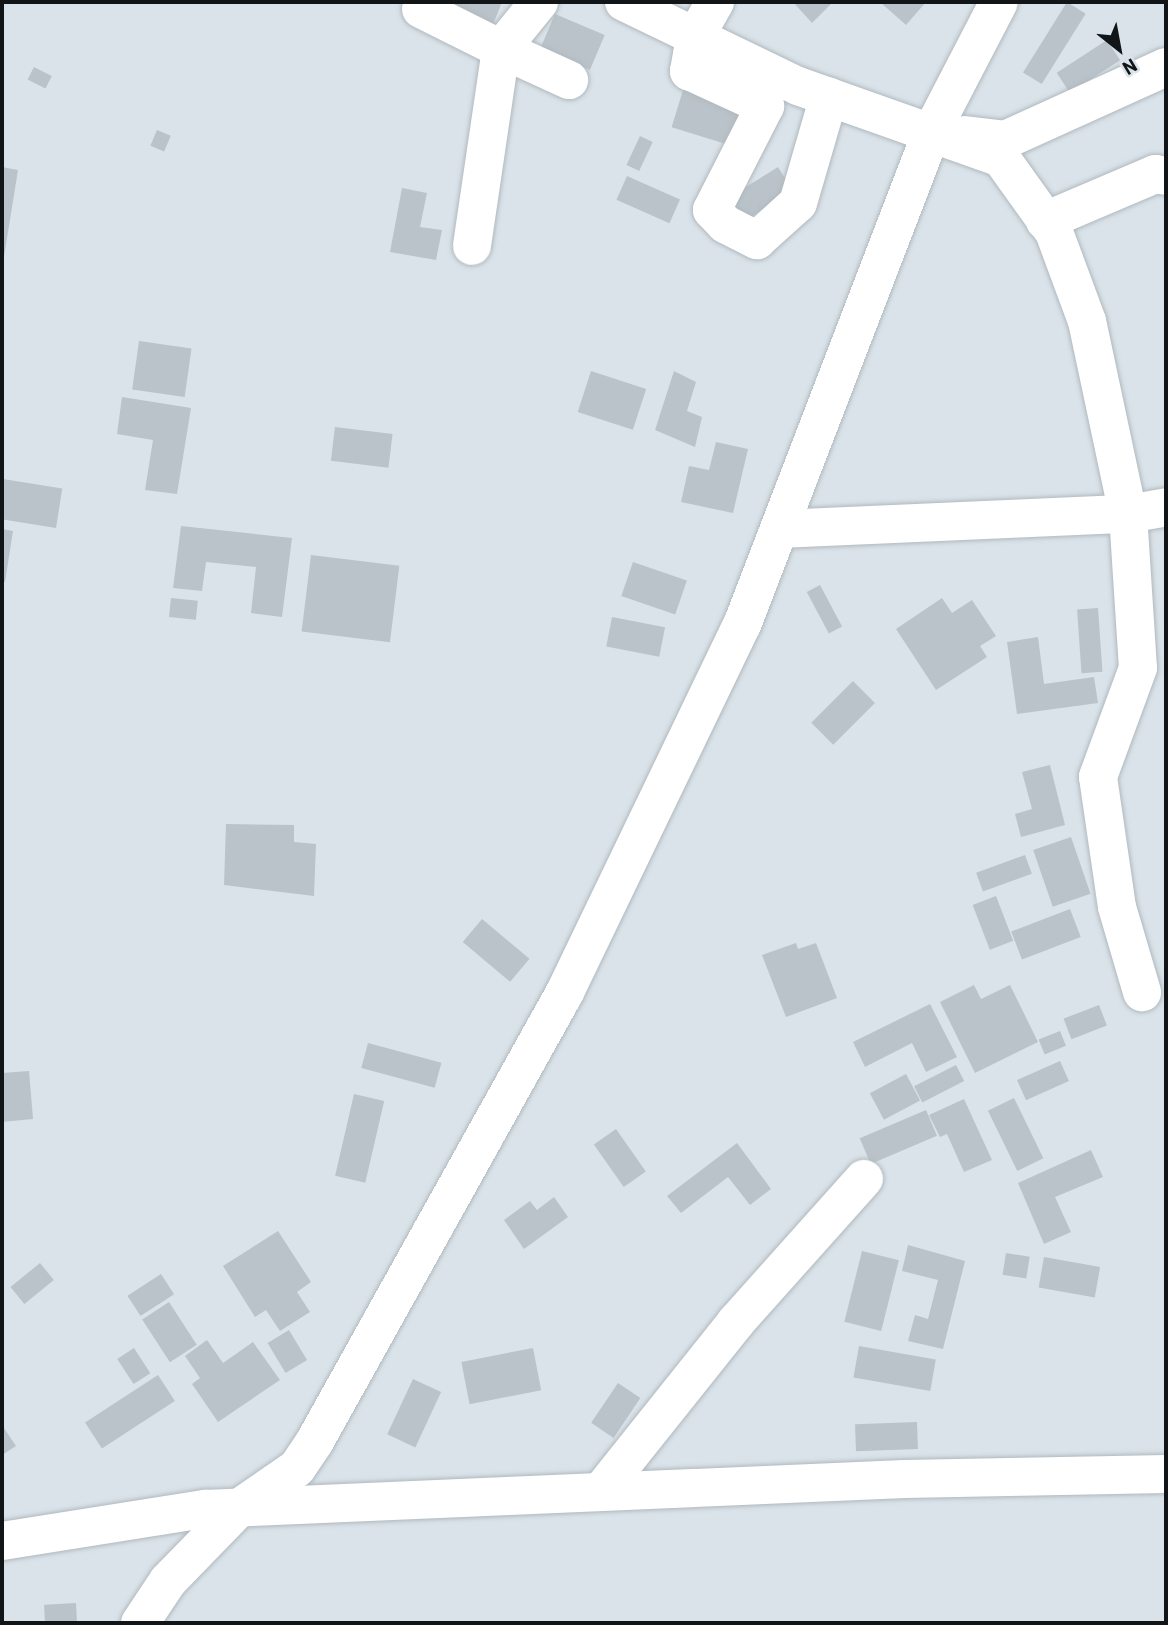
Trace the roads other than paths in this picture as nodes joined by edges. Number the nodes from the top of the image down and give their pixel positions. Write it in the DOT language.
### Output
graph roads {
  1 [pos="539,2"];
  2 [pos="624,2"];
  3 [pos="715,2"];
  4 [pos="999,2"];
  5 [pos="421,9"];
  6 [pos="695,37"];
  7 [pos="501,48"];
  8 [pos="1160,78"];
  9 [pos="569,80"];
  10 [pos="829,96"];
  11 [pos="932,131"];
  12 [pos="1166,176"];
  13 [pos="1045,221"];
  14 [pos="472,246"];
  15 [pos="1166,507"];
  16 [pos="1128,514"];
  17 [pos="779,529"];
  18 [pos="1142,992"];
  19 [pos="864,1179"];
  20 [pos="1166,1474"];
  21 [pos="602,1490"];
  22 [pos="239,1508"];
  23 [pos="2,1541"];
  24 [pos="141,1623"];
  1 -- 7 [label="street"];
  2 -- 6 [label="street"];
  3 -- 6 [label="street"];
  4 -- 11 [label="street"];
  5 -- 7 [label="street"];
  6 -- 10 [label="street"];
  6 -- 10 [label="street"];
  7 -- 9 [label="street"];
  7 -- 14 [label="street"];
  8 -- 11 [label="street"];
  10 -- 11 [label="street"];
  11 -- 13 [label="street"];
  11 -- 17 [label="street"];
  12 -- 13 [label="street"];
  13 -- 16 [label="street"];
  15 -- 16 [label="street"];
  16 -- 17 [label="street"];
  16 -- 18 [label="street"];
  17 -- 22 [label="street"];
  19 -- 21 [label="street"];
  20 -- 21 [label="street"];
  21 -- 22 [label="street"];
  22 -- 23 [label="street"];
  22 -- 24 [label="street"];
}
